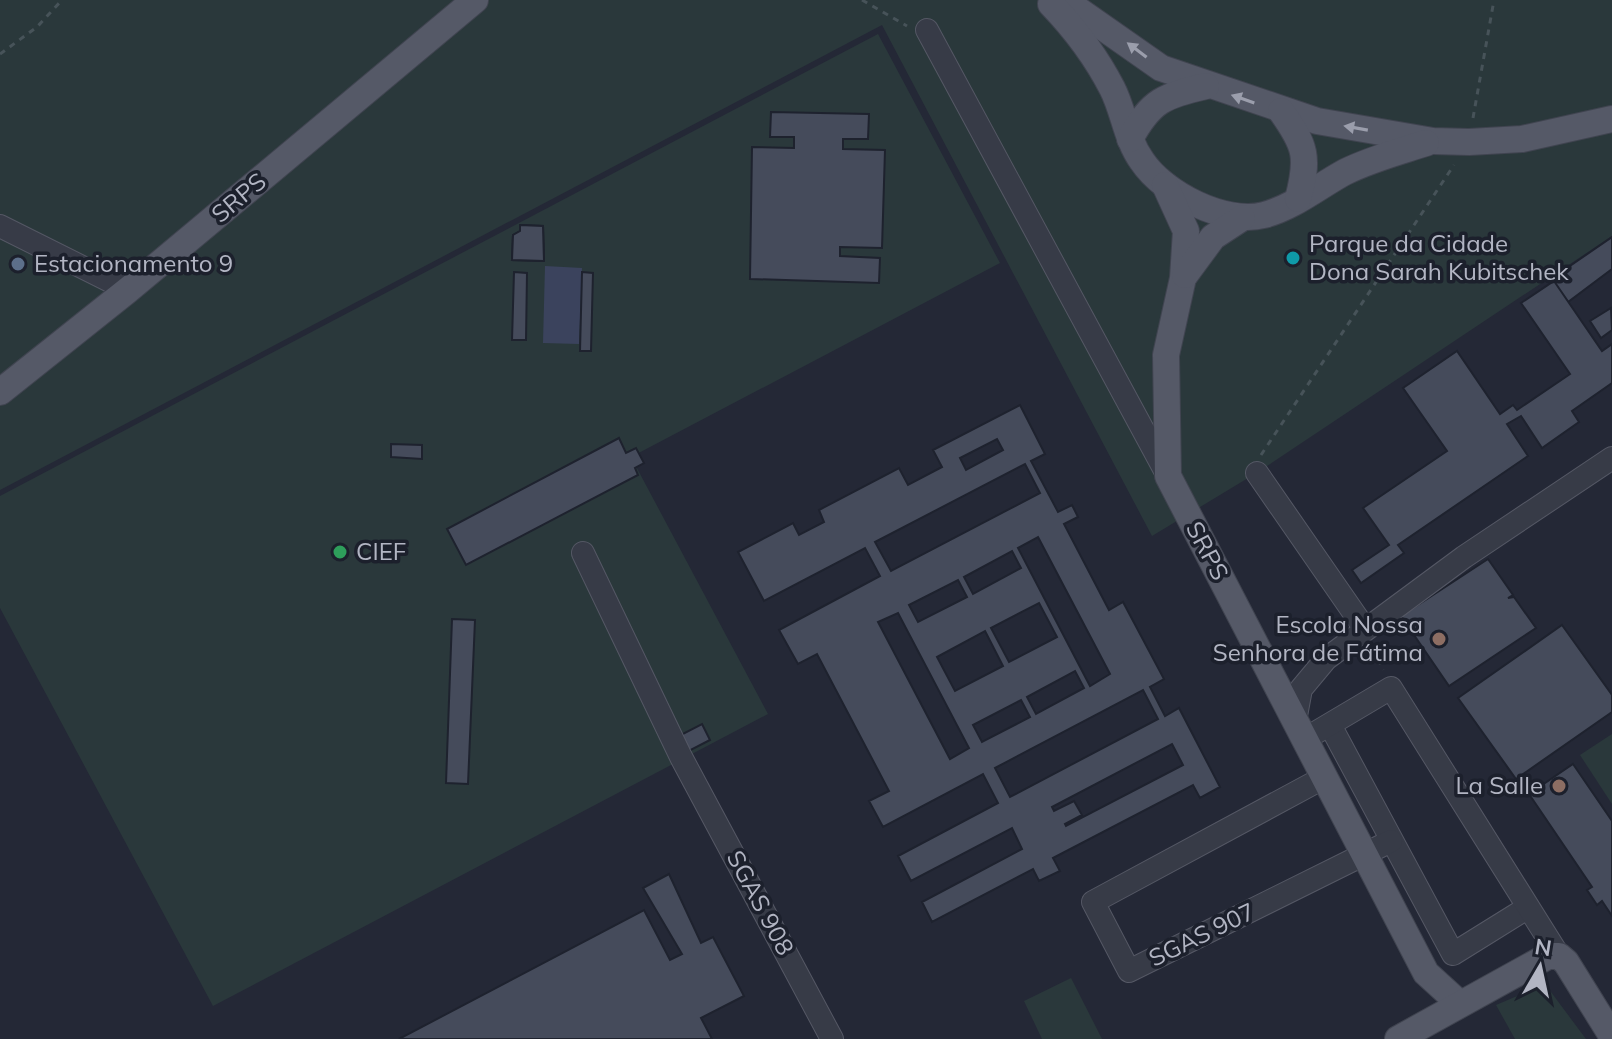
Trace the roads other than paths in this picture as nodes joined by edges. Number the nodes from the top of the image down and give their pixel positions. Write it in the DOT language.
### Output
graph roads {
  1 [pos="475,0"];
  2 [pos="1047,0"];
  3 [pos="1064,0"];
  4 [pos="927,30"];
  5 [pos="1206,86"];
  6 [pos="1281,111"];
  7 [pos="1612,119"];
  8 [pos="1130,139"];
  9 [pos="1433,141"];
  10 [pos="1165,185"];
  11 [pos="1298,199"];
  12 [pos="1242,218"];
  13 [pos="9,230"];
  14 [pos="0,249"];
  15 [pos="1183,278"];
  16 [pos="128,290"];
  17 [pos="0,392"];
  18 [pos="1612,458"];
  19 [pos="1257,473"];
  20 [pos="1168,476"];
  21 [pos="583,553"];
  22 [pos="1365,629"];
  23 [pos="1330,725"];
  24 [pos="1300,730"];
  25 [pos="1323,778"];
  26 [pos="1391,841"];
  27 [pos="1364,854"];
  28 [pos="1527,908"];
  29 [pos="1559,956"];
  30 [pos="1426,973"];
  31 [pos="1460,1004"];
  32 [pos="1432,1020"];
  33 [pos="1612,1036"];
  34 [pos="832,1039"];
  35 [pos="1398,1039"];
  1 -- 16 [label="main road, SRPS"];
  2 -- 8 [label="main road, SRPS"];
  5 -- 3 [label="main road, SRPS, one-way"];
  4 -- 20 [label="lane"];
  6 -- 5 [label="main road, SRPS, one-way"];
  5 -- 8 [label="main road"];
  9 -- 6 [label="main road, SRPS, one-way"];
  6 -- 11 [label="main road"];
  7 -- 9 [label="main road, SRPS"];
  8 -- 10 [label="main road, SRPS"];
  9 -- 11 [label="main road, SRPS"];
  10 -- 12 [label="main road, SRPS"];
  10 -- 15 [label="main road, SRPS"];
  11 -- 12 [label="main road, SRPS"];
  12 -- 15 [label="main road, SRPS"];
  13 -- 14 [label="lane"];
  13 -- 16 [label="lane"];
  15 -- 20 [label="main road, SRPS"];
  16 -- 17 [label="main road, SRPS"];
  18 -- 22 [label="lane"];
  19 -- 22 [label="lane"];
  20 -- 24 [label="main road, SRPS"];
  21 -- 34 [label="lane, SGAS 908"];
  22 -- 24 [label="lane"];
  23 -- 24 [label="lane"];
  23 -- 26 [label="lane"];
  23 -- 28 [label="lane"];
  24 -- 25 [label="main road, SRPS"];
  25 -- 27 [label="main road, SRPS"];
  25 -- 27 [label="lane, SGAS 907"];
  26 -- 27 [label="lane"];
  26 -- 28 [label="lane"];
  27 -- 30 [label="main road, SRPS"];
  28 -- 29 [label="lane"];
  29 -- 31 [label="main road"];
  29 -- 33 [label="main road"];
  30 -- 31 [label="main road, SRPS"];
  30 -- 32 [label="main road, SRPS"];
  31 -- 32 [label="main road"];
  32 -- 35 [label="main road"];
}
